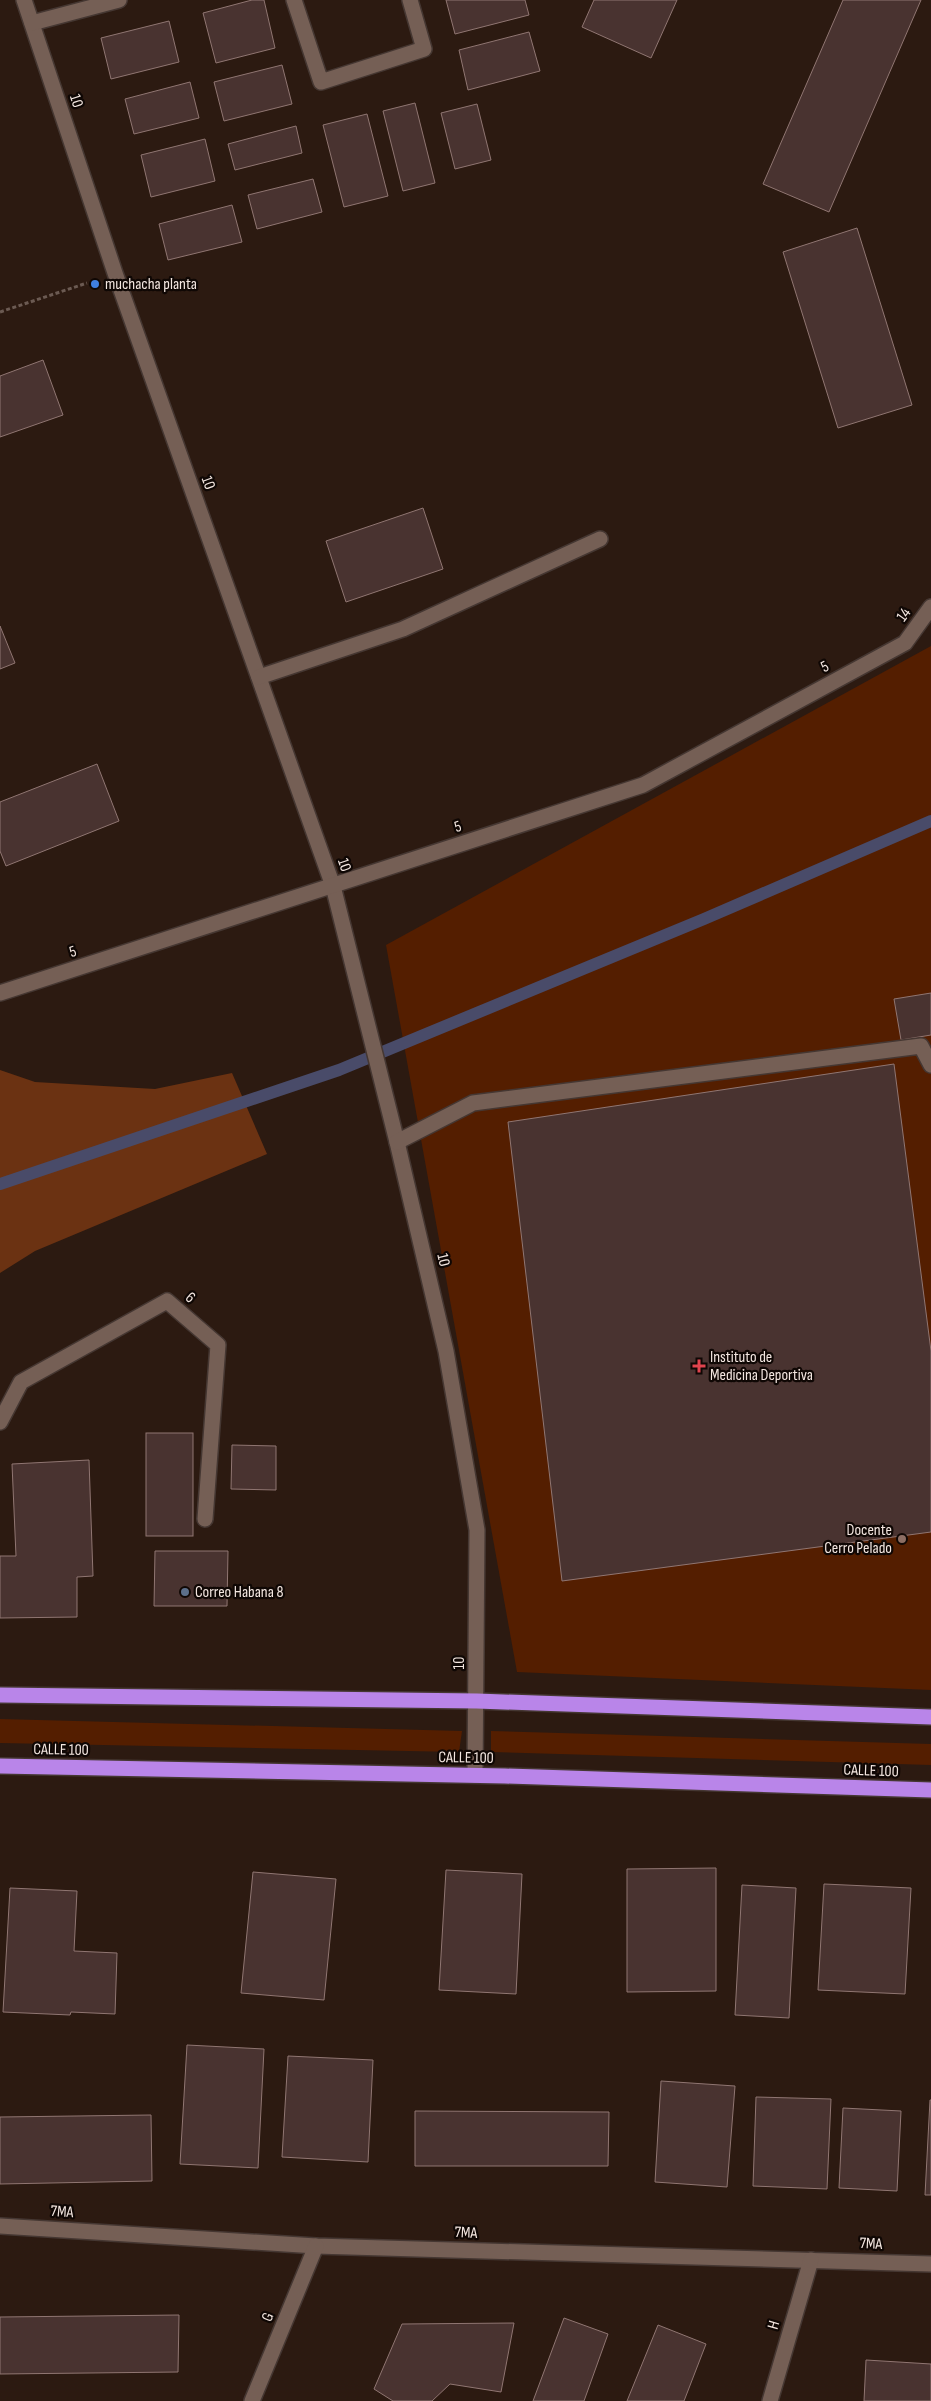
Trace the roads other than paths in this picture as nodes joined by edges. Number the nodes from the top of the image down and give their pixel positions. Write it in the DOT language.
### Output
graph roads {
  1 [pos="24,0"];
  2 [pos="119,0"];
  3 [pos="294,0"];
  4 [pos="410,0"];
  5 [pos="32,23"];
  6 [pos="600,539"];
  7 [pos="931,607"];
  8 [pos="905,643"];
  9 [pos="259,677"];
  10 [pos="333,886"];
  11 [pos="0,993"];
  12 [pos="931,1065"];
  13 [pos="397,1142"];
  14 [pos="0,1422"];
  15 [pos="205,1519"];
  16 [pos="0,1695"];
  17 [pos="477,1701"];
  18 [pos="931,1717"];
  19 [pos="0,1766"];
  20 [pos="475,1776"];
  21 [pos="931,1790"];
  22 [pos="0,2226"];
  23 [pos="316,2246"];
  24 [pos="811,2260"];
  25 [pos="931,2264"];
  26 [pos="252,2401"];
  27 [pos="770,2401"];
  1 -- 5 [label="street, 10"];
  2 -- 5 [label="street"];
  3 -- 4 [label="street"];
  5 -- 9 [label="street, 10"];
  6 -- 9 [label="street"];
  7 -- 8 [label="street, 14"];
  8 -- 10 [label="street, 5"];
  9 -- 10 [label="street, 10"];
  10 -- 11 [label="street, 5"];
  10 -- 13 [label="street, 10"];
  12 -- 13 [label="street"];
  13 -- 17 [label="street, 10"];
  14 -- 15 [label="street, 6"];
  16 -- 17 [label="highway"];
  17 -- 18 [label="highway"];
  17 -- 20 [label="street, 10"];
  19 -- 20 [label="highway, CALLE 100"];
  20 -- 21 [label="highway, CALLE 100"];
  22 -- 23 [label="street, 7MA"];
  23 -- 24 [label="street, 7MA"];
  23 -- 26 [label="street, G"];
  24 -- 25 [label="street, 7MA"];
  24 -- 27 [label="street, H"];
}
